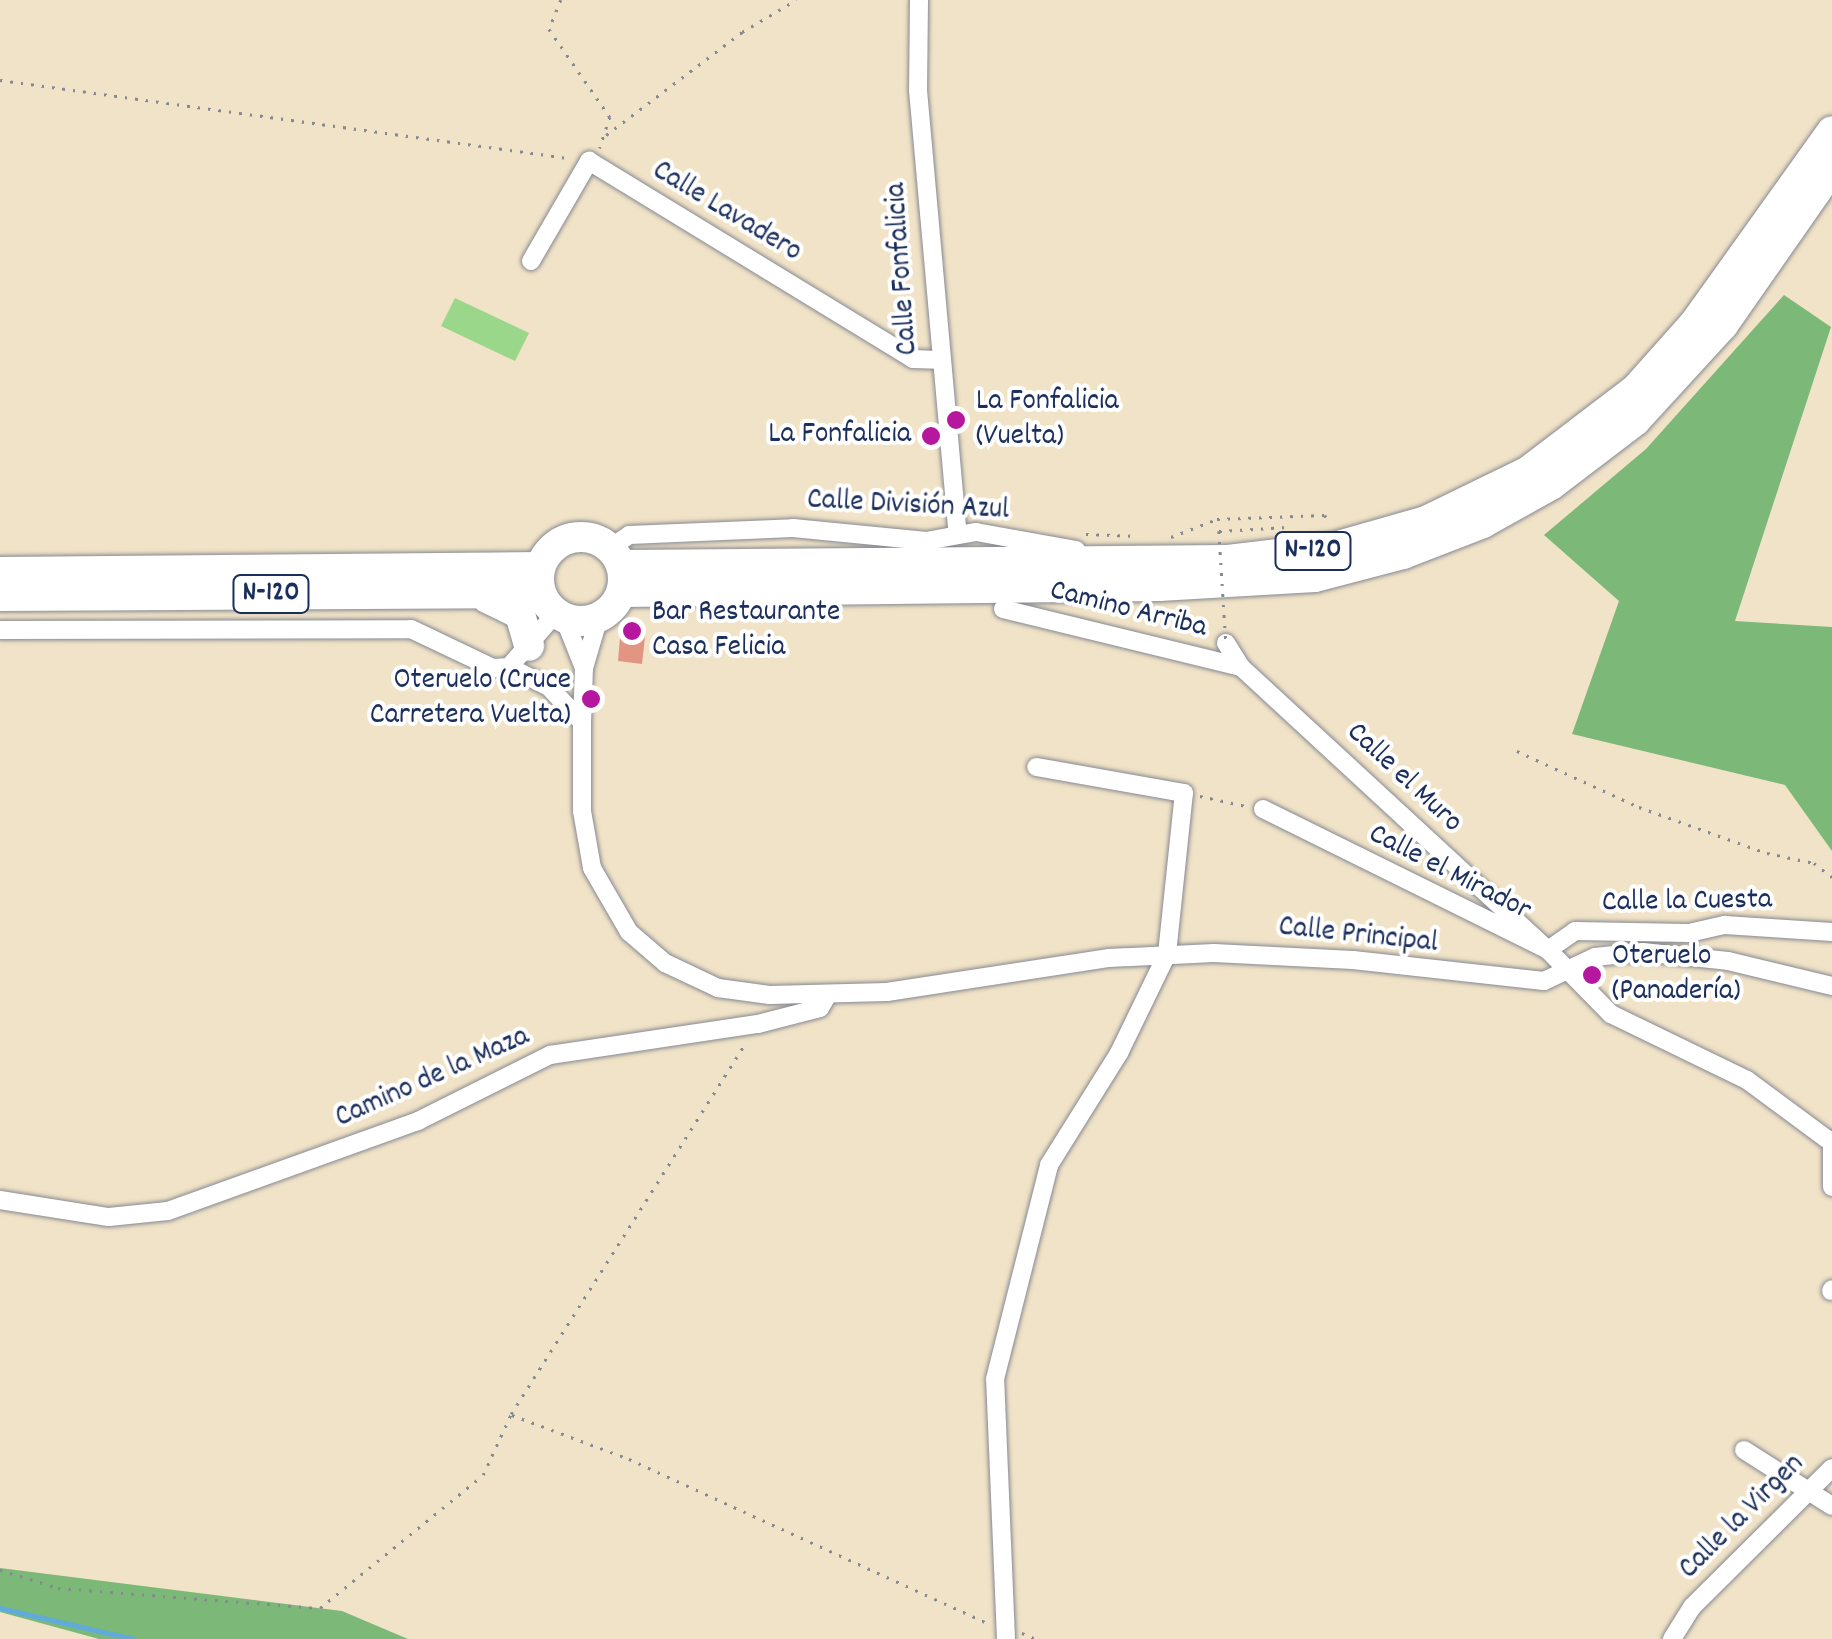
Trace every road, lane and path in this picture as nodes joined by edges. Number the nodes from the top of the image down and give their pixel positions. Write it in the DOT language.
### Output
graph roads {
  1 [pos="562,0"];
  2 [pos="796,0"];
  3 [pos="919,0"];
  4 [pos="0,80"];
  5 [pos="1832,130"];
  6 [pos="604,135"];
  7 [pos="588,161"];
  8 [pos="1832,169"];
  9 [pos="531,261"];
  10 [pos="938,360"];
  11 [pos="1311,526"];
  12 [pos="1293,527"];
  13 [pos="958,534"];
  14 [pos="1081,534"];
  15 [pos="1170,537"];
  16 [pos="1149,550"];
  17 [pos="618,568"];
  18 [pos="0,572"];
  19 [pos="470,592"];
  20 [pos="0,596"];
  21 [pos="551,598"];
  22 [pos="1002,608"];
  23 [pos="599,618"];
  24 [pos="0,630"];
  25 [pos="1226,643"];
  26 [pos="519,656"];
  27 [pos="1241,666"];
  28 [pos="584,668"];
  29 [pos="582,722"];
  30 [pos="1516,751"];
  31 [pos="1036,767"];
  32 [pos="1184,793"];
  33 [pos="1263,810"];
  34 [pos="1832,878"];
  35 [pos="1832,932"];
  36 [pos="1548,950"];
  37 [pos="1167,954"];
  38 [pos="1568,974"];
  39 [pos="1832,986"];
  40 [pos="828,994"];
  41 [pos="758,1024"];
  42 [pos="1832,1142"];
  43 [pos="1832,1187"];
  44 [pos="0,1200"];
  45 [pos="511,1414"];
  46 [pos="1744,1450"];
  47 [pos="1832,1468"];
  48 [pos="1810,1491"];
  49 [pos="1832,1506"];
  50 [pos="0,1570"];
  51 [pos="1007,1634"];
  52 [pos="1036,1639"];
  53 [pos="1672,1639"];
  1 -- 6 [label="path"];
  2 -- 6 [label="path"];
  3 -- 10 [label="street, Calle Fonfalicia"];
  4 -- 7 [label="path"];
  5 -- 16 [label="highway, N-120"];
  6 -- 7 [label="path"];
  7 -- 9 [label="street"];
  7 -- 10 [label="street, Calle Lavadero"];
  8 -- 17 [label="highway, N-120"];
  10 -- 13 [label="street, Calle Fonfalicia"];
  11 -- 15 [label="path"];
  12 -- 25 [label="path, bridge"];
  13 -- 16 [label="street, Calle División Azul"];
  13 -- 17 [label="street, Calle División Azul"];
  14 -- 16 [label="path"];
  16 -- 17 [label="highway, N-120"];
  17 -- 21 [label="highway, N-120"];
  17 -- 23 [label="highway"];
  18 -- 21 [label="highway, N-120"];
  19 -- 20 [label="highway, N-120"];
  19 -- 21 [label="highway, N-120"];
  19 -- 26 [label="highway"];
  21 -- 23 [label="highway, N-120"];
  21 -- 26 [label="street"];
  21 -- 28 [label="street"];
  22 -- 27 [label="street, Camino Arriba"];
  23 -- 28 [label="street"];
  24 -- 26 [label="street"];
  25 -- 27 [label="street, Calle el Muro"];
  26 -- 29 [label="street"];
  27 -- 36 [label="street, Calle el Muro"];
  28 -- 29 [label="street"];
  29 -- 40 [label="street"];
  30 -- 34 [label="path"];
  31 -- 32 [label="street"];
  32 -- 33 [label="path"];
  32 -- 37 [label="street"];
  33 -- 36 [label="street, Calle el Mirador"];
  35 -- 36 [label="street, Calle la Cuesta"];
  36 -- 38 [label="street, Calle el Mirador"];
  37 -- 38 [label="street, Calle Principal"];
  37 -- 40 [label="street, Calle Principal"];
  37 -- 51 [label="street"];
  38 -- 39 [label="street"];
  38 -- 42 [label="street"];
  40 -- 41 [label="street, Camino de la Maza"];
  41 -- 44 [label="street, Camino de la Maza"];
  41 -- 45 [label="path"];
  42 -- 43 [label="street"];
  45 -- 50 [label="path"];
  45 -- 51 [label="path"];
  46 -- 48 [label="street"];
  47 -- 48 [label="street, Calle la Virgen"];
  48 -- 49 [label="street"];
  48 -- 53 [label="street, Calle la Virgen"];
  51 -- 52 [label="path"];
}
